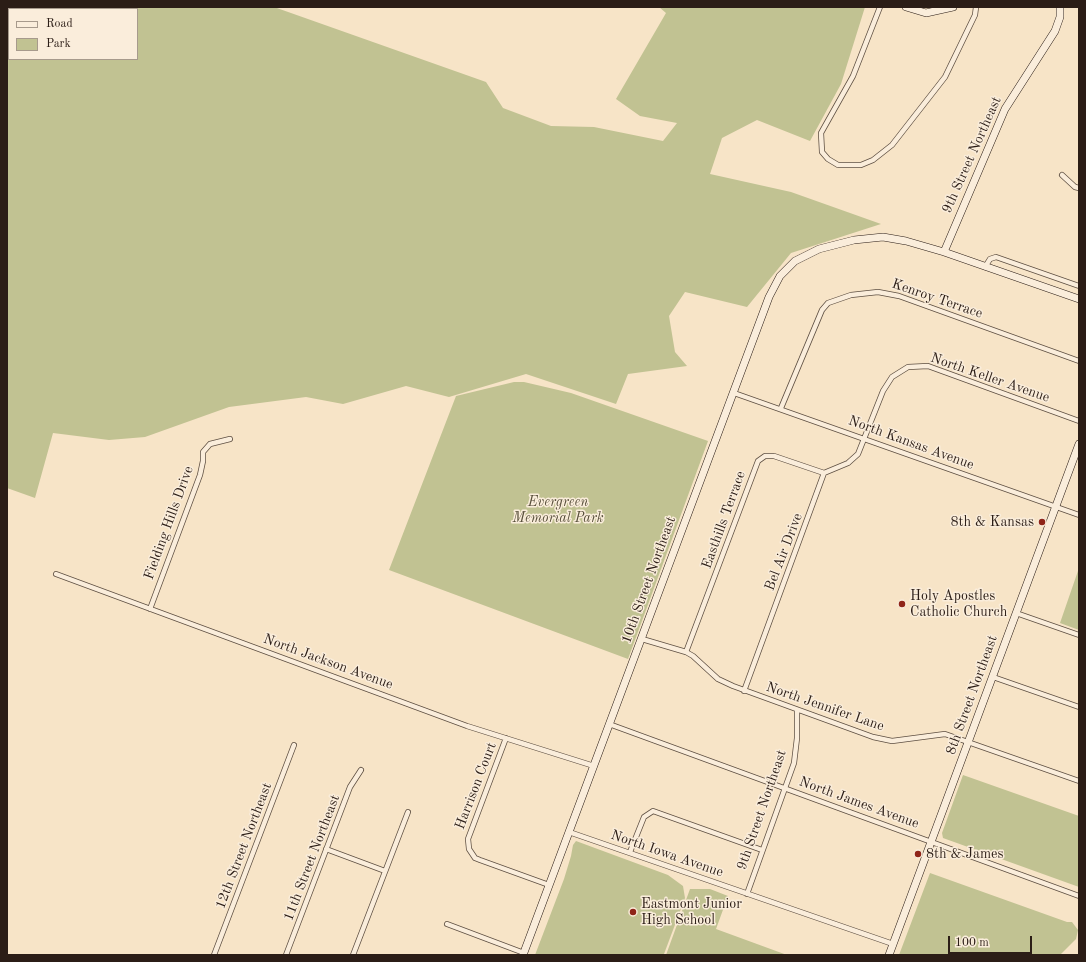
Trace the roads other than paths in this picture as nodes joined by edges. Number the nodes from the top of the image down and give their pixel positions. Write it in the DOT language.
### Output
graph roads {
  1 [pos="880,7"];
  2 [pos="906,7"];
  3 [pos="953,7"];
  4 [pos="976,7"];
  5 [pos="1060,7"];
  6 [pos="1062,175"];
  7 [pos="1079,188"];
  8 [pos="944,252"];
  9 [pos="985,267"];
  10 [pos="1079,286"];
  11 [pos="1079,299"];
  12 [pos="1079,361"];
  13 [pos="734,393"];
  14 [pos="781,408"];
  15 [pos="1079,421"];
  16 [pos="230,439"];
  17 [pos="865,439"];
  18 [pos="1079,444"];
  19 [pos="824,473"];
  20 [pos="1055,507"];
  21 [pos="1079,515"];
  22 [pos="56,574"];
  23 [pos="150,609"];
  24 [pos="1016,613"];
  25 [pos="1079,636"];
  26 [pos="642,639"];
  27 [pos="686,652"];
  28 [pos="992,677"];
  29 [pos="744,691"];
  30 [pos="1079,707"];
  31 [pos="797,711"];
  32 [pos="610,724"];
  33 [pos="506,738"];
  34 [pos="968,742"];
  35 [pos="294,745"];
  36 [pos="594,766"];
  37 [pos="361,770"];
  38 [pos="1079,781"];
  39 [pos="786,788"];
  40 [pos="408,812"];
  41 [pos="569,832"];
  42 [pos="931,841"];
  43 [pos="326,849"];
  44 [pos="762,850"];
  45 [pos="630,852"];
  46 [pos="386,871"];
  47 [pos="549,885"];
  48 [pos="746,894"];
  49 [pos="1079,896"];
  50 [pos="447,924"];
  51 [pos="893,944"];
  52 [pos="524,954"];
  53 [pos="214,955"];
  54 [pos="286,955"];
  55 [pos="353,955"];
  56 [pos="889,955"];
  1 -- 4 [label="street"];
  2 -- 3 [label="main road"];
  5 -- 8 [label="main road, 9th Street Northeast"];
  6 -- 7 [label="street"];
  8 -- 9 [label="main road, 10th Street Northeast"];
  8 -- 13 [label="main road, 10th Street Northeast"];
  9 -- 10 [label="street"];
  9 -- 11 [label="main road, 10th Street Northeast"];
  12 -- 14 [label="street, Kenroy Terrace"];
  13 -- 14 [label="street, North Kansas Avenue"];
  13 -- 26 [label="main road, 10th Street Northeast"];
  14 -- 17 [label="street, North Kansas Avenue"];
  15 -- 17 [label="street, North Keller Avenue"];
  16 -- 23 [label="street, Fielding Hills Drive"];
  17 -- 19 [label="street"];
  17 -- 20 [label="street, North Kansas Avenue"];
  18 -- 20 [label="main road, 8th Street Northeast"];
  19 -- 27 [label="street, Easthills Terrace"];
  19 -- 29 [label="street, Bel Air Drive"];
  20 -- 21 [label="street, North Kansas Avenue"];
  20 -- 24 [label="main road, 8th Street Northeast"];
  22 -- 23 [label="street, North Jackson Avenue"];
  23 -- 33 [label="street, North Jackson Avenue"];
  24 -- 25 [label="street"];
  24 -- 28 [label="main road, 8th Street Northeast"];
  26 -- 27 [label="street, North Jennifer Lane"];
  26 -- 32 [label="main road, 10th Street Northeast"];
  27 -- 29 [label="street, North Jennifer Lane"];
  28 -- 30 [label="street"];
  28 -- 34 [label="main road, 8th Street Northeast"];
  29 -- 31 [label="street, North Jennifer Lane"];
  31 -- 34 [label="street, North Jennifer Lane"];
  31 -- 39 [label="street, 9th Street Northeast"];
  32 -- 36 [label="main road, 10th Street Northeast"];
  32 -- 39 [label="street, North James Avenue"];
  33 -- 36 [label="street, North Jackson Avenue"];
  33 -- 47 [label="street, Harrison Court"];
  34 -- 38 [label="street, North Jennifer Lane"];
  34 -- 42 [label="main road, 8th Street Northeast"];
  35 -- 53 [label="street, 12th Street Northeast"];
  36 -- 41 [label="main road, 10th Street Northeast"];
  37 -- 43 [label="street, 11th Street Northeast"];
  39 -- 42 [label="street, North James Avenue"];
  39 -- 44 [label="street, 9th Street Northeast"];
  40 -- 46 [label="street"];
  41 -- 45 [label="street, North Iowa Avenue"];
  41 -- 47 [label="main road, 10th Street Northeast"];
  42 -- 49 [label="street, North James Avenue"];
  42 -- 51 [label="main road, 8th Street Northeast"];
  43 -- 46 [label="street"];
  43 -- 54 [label="street, 11th Street Northeast"];
  44 -- 45 [label="street"];
  44 -- 48 [label="street, 9th Street Northeast"];
  45 -- 48 [label="street, North Iowa Avenue"];
  46 -- 55 [label="street"];
  47 -- 52 [label="main road, 10th Street Northeast"];
  48 -- 51 [label="street, North Iowa Avenue"];
  50 -- 52 [label="street"];
  51 -- 56 [label="main road, 8th Street Northeast"];
}
